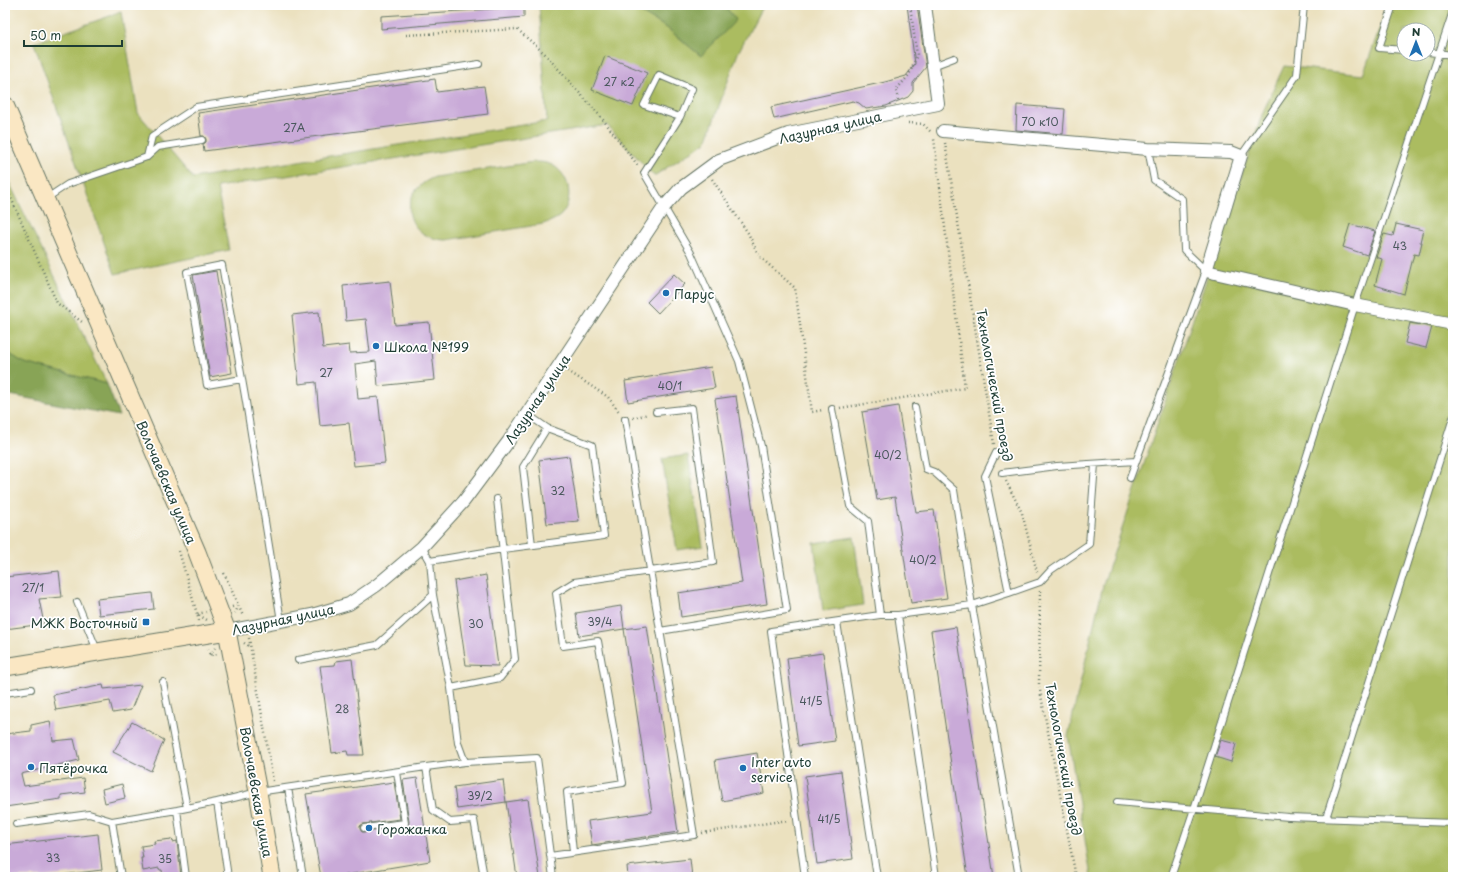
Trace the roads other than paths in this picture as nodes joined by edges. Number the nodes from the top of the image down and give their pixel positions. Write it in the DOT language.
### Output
graph roads {
  1 [pos="925,5"];
  2 [pos="1304,5"];
  3 [pos="1393,5"];
  4 [pos="1453,11"];
  5 [pos="1396,49"];
  6 [pos="1436,53"];
  7 [pos="1439,54"];
  8 [pos="1453,55"];
  9 [pos="954,58"];
  10 [pos="479,64"];
  11 [pos="933,66"];
  12 [pos="5,105"];
  13 [pos="680,117"];
  14 [pos="942,131"];
  15 [pos="202,140"];
  16 [pos="1148,149"];
  17 [pos="1241,156"];
  18 [pos="147,157"];
  19 [pos="45,199"];
  20 [pos="664,207"];
  21 [pos="1206,271"];
  22 [pos="1356,305"];
  23 [pos="1453,324"];
  24 [pos="242,379"];
  25 [pos="915,407"];
  26 [pos="832,409"];
  27 [pos="656,412"];
  28 [pos="527,414"];
  29 [pos="1453,418"];
  30 [pos="625,419"];
  31 [pos="547,428"];
  32 [pos="996,453"];
  33 [pos="1136,461"];
  34 [pos="1095,464"];
  35 [pos="1002,473"];
  36 [pos="1130,478"];
  37 [pos="497,499"];
  38 [pos="532,545"];
  39 [pos="422,547"];
  40 [pos="502,549"];
  41 [pos="430,561"];
  42 [pos="649,572"];
  43 [pos="1009,593"];
  44 [pos="433,595"];
  45 [pos="77,602"];
  46 [pos="972,605"];
  47 [pos="880,615"];
  48 [pos="898,615"];
  49 [pos="281,621"];
  50 [pos="837,622"];
  51 [pos="227,631"];
  52 [pos="660,631"];
  53 [pos="98,652"];
  54 [pos="298,660"];
  55 [pos="5,667"];
  56 [pos="163,682"];
  57 [pos="451,688"];
  58 [pos="30,689"];
  59 [pos="5,693"];
  60 [pos="465,762"];
  61 [pos="426,767"];
  62 [pos="397,772"];
  63 [pos="288,788"];
  64 [pos="258,792"];
  65 [pos="217,802"];
  66 [pos="1117,802"];
  67 [pos="187,808"];
  68 [pos="1194,809"];
  69 [pos="177,810"];
  70 [pos="1326,818"];
  71 [pos="112,821"];
  72 [pos="1453,823"];
  73 [pos="16,824"];
  74 [pos="364,828"];
  75 [pos="573,852"];
  76 [pos="550,856"];
  77 [pos="120,877"];
  78 [pos="186,877"];
  79 [pos="228,877"];
  80 [pos="272,877"];
  81 [pos="303,877"];
  82 [pos="484,877"];
  83 [pos="553,877"];
  84 [pos="805,877"];
  85 [pos="878,877"];
  86 [pos="936,877"];
  87 [pos="1019,877"];
  88 [pos="1171,877"];
  1 -- 11 [label="street, Лазурная улица"];
  2 -- 17 [label="lane"];
  3 -- 5 [label="lane"];
  4 -- 7 [label="lane"];
  6 -- 7 [label="lane"];
  7 -- 8 [label="lane"];
  7 -- 22 [label="lane"];
  9 -- 11 [label="lane"];
  10 -- 18 [label="lane"];
  11 -- 20 [label="street, Лазурная улица"];
  12 -- 19 [label="street, Волочаевская улица"];
  13 -- 13 [label="lane"];
  13 -- 20 [label="lane"];
  14 -- 16 [label="street"];
  15 -- 18 [label="lane"];
  16 -- 17 [label="street"];
  16 -- 21 [label="lane"];
  17 -- 21 [label="street"];
  18 -- 19 [label="lane"];
  19 -- 51 [label="street, Волочаевская улица"];
  20 -- 28 [label="street, Лазурная улица"];
  20 -- 52 [label="lane"];
  21 -- 22 [label="street"];
  21 -- 33 [label="lane"];
  22 -- 23 [label="street"];
  22 -- 68 [label="lane"];
  24 -- 24 [label="lane"];
  24 -- 49 [label="lane"];
  25 -- 46 [label="lane"];
  26 -- 47 [label="lane"];
  27 -- 42 [label="lane"];
  28 -- 31 [label="lane"];
  28 -- 39 [label="street, Лазурная улица"];
  29 -- 70 [label="lane"];
  30 -- 42 [label="lane"];
  31 -- 38 [label="lane"];
  31 -- 38 [label="lane"];
  32 -- 43 [label="lane"];
  33 -- 34 [label="lane"];
  33 -- 36 [label="lane"];
  34 -- 35 [label="lane"];
  34 -- 43 [label="lane"];
  37 -- 40 [label="lane"];
  38 -- 40 [label="lane"];
  39 -- 41 [label="lane"];
  39 -- 49 [label="street, Лазурная улица"];
  40 -- 41 [label="lane"];
  40 -- 57 [label="lane"];
  41 -- 44 [label="lane"];
  42 -- 52 [label="lane"];
  42 -- 75 [label="lane"];
  43 -- 46 [label="lane"];
  44 -- 54 [label="lane"];
  44 -- 57 [label="lane"];
  45 -- 53 [label="lane"];
  46 -- 48 [label="lane"];
  46 -- 87 [label="lane"];
  47 -- 48 [label="lane"];
  47 -- 50 [label="lane"];
  48 -- 86 [label="lane"];
  49 -- 51 [label="street, Лазурная улица"];
  50 -- 84 [label="lane"];
  50 -- 85 [label="lane"];
  51 -- 53 [label="street, Лазурная улица"];
  51 -- 64 [label="street, Волочаевская улица"];
  52 -- 75 [label="lane"];
  53 -- 55 [label="street, Лазурная улица"];
  56 -- 67 [label="lane"];
  57 -- 60 [label="lane"];
  58 -- 59 [label="lane"];
  60 -- 61 [label="lane"];
  60 -- 76 [label="lane"];
  61 -- 62 [label="lane"];
  61 -- 82 [label="lane"];
  62 -- 63 [label="lane"];
  62 -- 74 [label="lane"];
  63 -- 64 [label="lane"];
  63 -- 81 [label="lane"];
  64 -- 65 [label="lane"];
  64 -- 80 [label="street, Волочаевская улица"];
  65 -- 67 [label="lane"];
  65 -- 79 [label="lane"];
  66 -- 68 [label="lane"];
  67 -- 69 [label="lane"];
  68 -- 70 [label="lane"];
  68 -- 88 [label="lane"];
  69 -- 71 [label="lane"];
  69 -- 78 [label="lane"];
  70 -- 72 [label="lane"];
  71 -- 73 [label="lane"];
  71 -- 77 [label="lane"];
  75 -- 76 [label="lane"];
  76 -- 83 [label="lane"];
}
